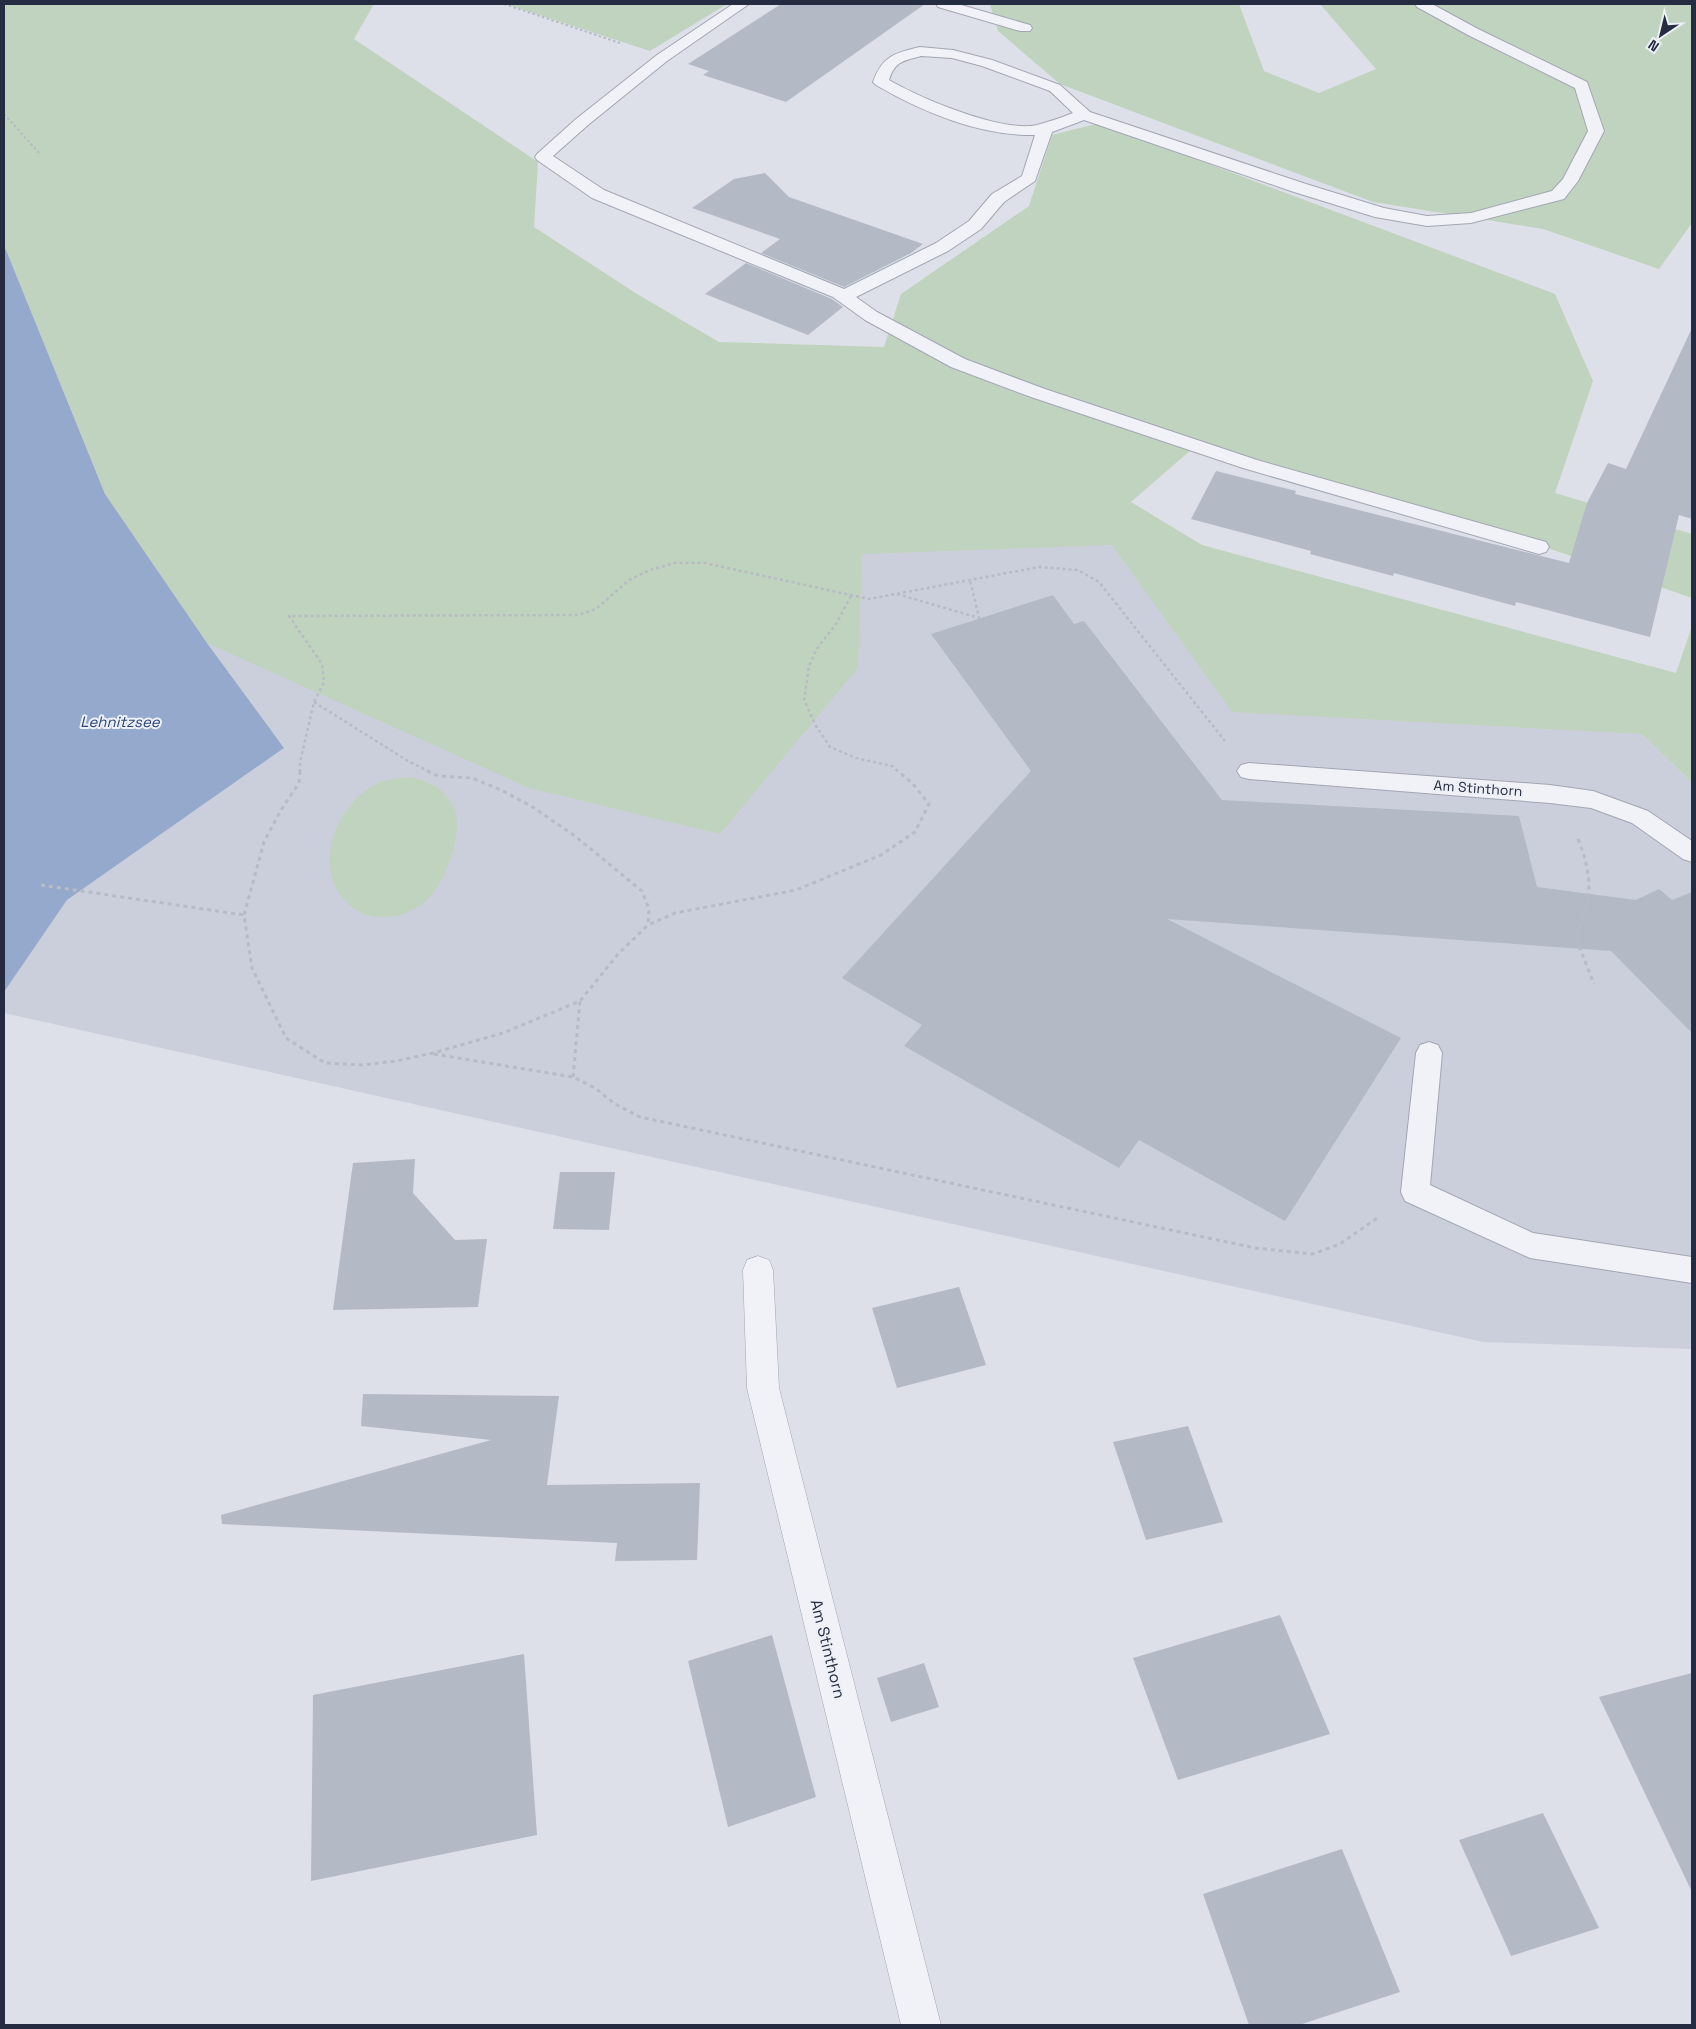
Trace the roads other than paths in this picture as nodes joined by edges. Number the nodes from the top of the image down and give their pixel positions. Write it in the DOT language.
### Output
graph roads {
  1 [pos="742,4"];
  2 [pos="943,4"];
  3 [pos="1422,4"];
  4 [pos="1025,28"];
  5 [pos="1084,115"];
  6 [pos="1045,127"];
  7 [pos="844,296"];
  8 [pos="1539,547"];
  9 [pos="1249,771"];
  10 [pos="1692,853"];
  11 [pos="1429,1053"];
  12 [pos="758,1270"];
  13 [pos="1692,1270"];
  14 [pos="921,2025"];
  1 -- 7 [label="lane"];
  2 -- 4 [label="lane"];
  3 -- 5 [label="lane"];
  5 -- 6 [label="lane"];
  5 -- 6 [label="lane"];
  6 -- 7 [label="lane"];
  7 -- 8 [label="lane"];
  9 -- 10 [label="lane, Am Stinthorn"];
  11 -- 13 [label="lane"];
  12 -- 14 [label="street, Am Stinthorn"];
}
